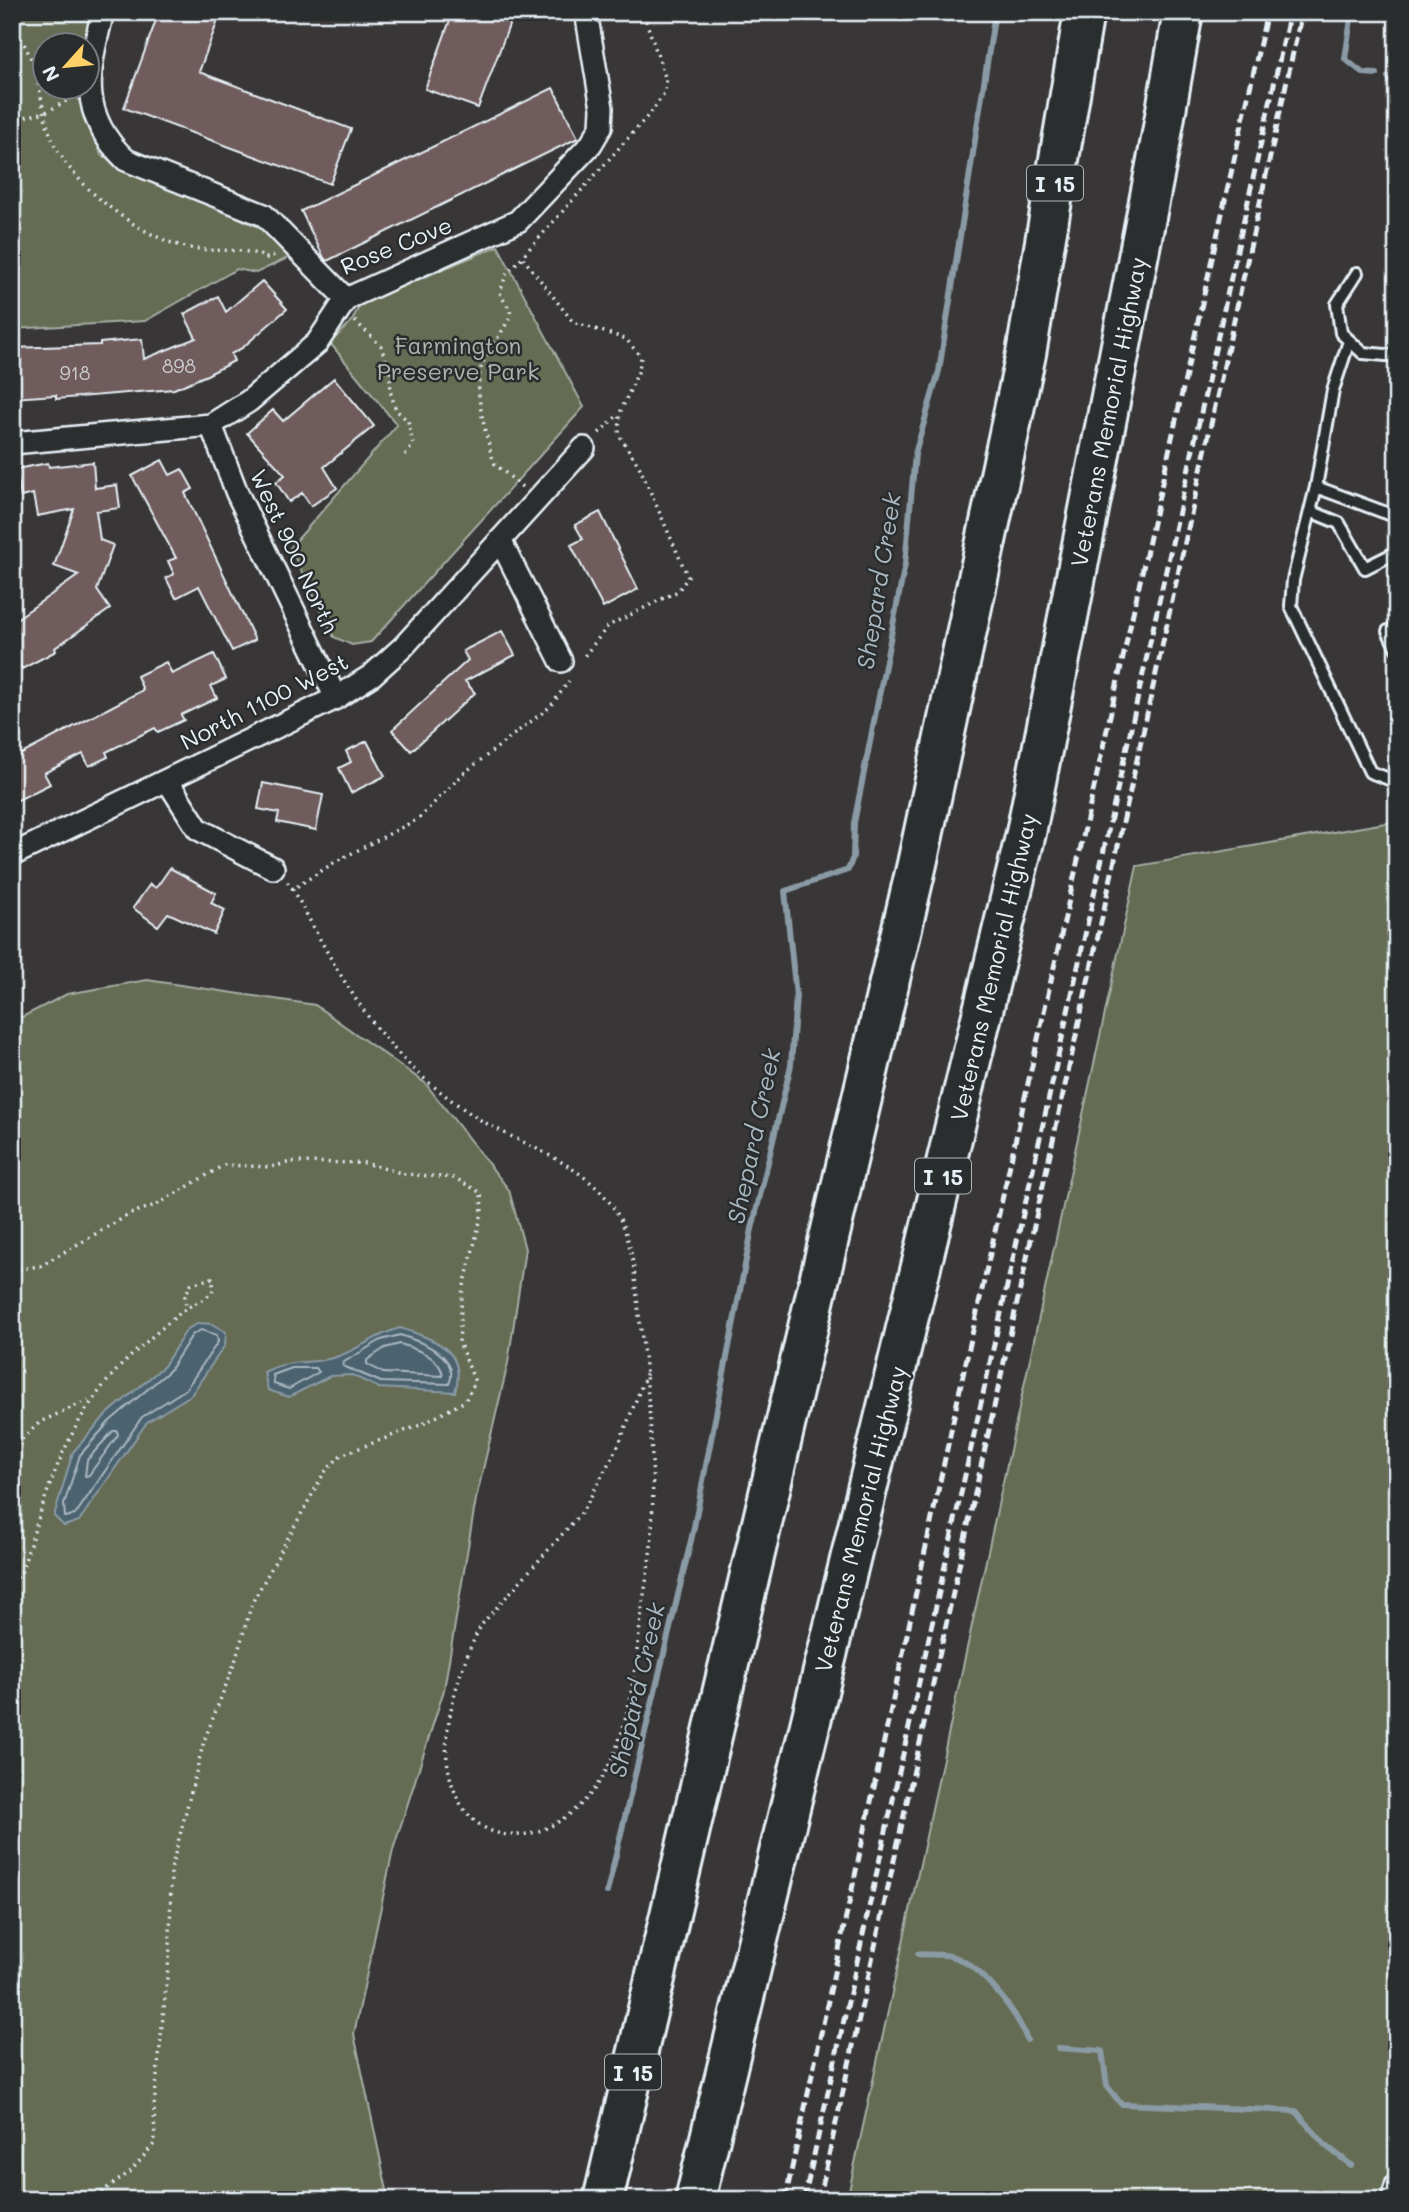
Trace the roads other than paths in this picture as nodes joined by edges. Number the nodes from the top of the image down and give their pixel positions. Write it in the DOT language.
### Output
graph roads {
  1 [pos="103,12"];
  2 [pos="586,12"];
  3 [pos="1061,12"];
  4 [pos="1084,12"];
  5 [pos="1183,12"];
  6 [pos="1202,12"];
  7 [pos="1160,145"];
  8 [pos="1357,273"];
  9 [pos="346,299"];
  10 [pos="1349,341"];
  11 [pos="1026,354"];
  12 [pos="1397,356"];
  13 [pos="211,425"];
  14 [pos="12,443"];
  15 [pos="584,448"];
  16 [pos="1316,487"];
  17 [pos="1310,511"];
  18 [pos="1397,517"];
  19 [pos="500,540"];
  20 [pos="1397,552"];
  21 [pos="1397,627"];
  22 [pos="1397,649"];
  23 [pos="561,661"];
  24 [pos="336,698"];
  25 [pos="167,780"];
  26 [pos="1397,782"];
  27 [pos="12,855"];
  28 [pos="273,868"];
  29 [pos="1397,2183"];
  30 [pos="603,2200"];
  31 [pos="695,2200"];
  32 [pos="1392,2200"];
  1 -- 9 [label="street, Rose Cove"];
  2 -- 9 [label="street, Rose Cove"];
  3 -- 11 [label="highway"];
  4 -- 11 [label="highway, I 15"];
  5 -- 7 [label="highway, Veterans Memorial Highway / I 15"];
  6 -- 7 [label="highway"];
  7 -- 31 [label="highway, Veterans Memorial Highway / I 15"];
  8 -- 10 [label="lane"];
  9 -- 13 [label="street"];
  10 -- 12 [label="lane"];
  10 -- 16 [label="lane"];
  11 -- 30 [label="highway, I 15"];
  13 -- 14 [label="street"];
  13 -- 24 [label="street, West 900 North"];
  15 -- 19 [label="street, North 1100 West"];
  16 -- 17 [label="lane"];
  16 -- 18 [label="lane"];
  17 -- 20 [label="lane"];
  17 -- 26 [label="lane"];
  19 -- 23 [label="street"];
  19 -- 24 [label="street, North 1100 West"];
  21 -- 22 [label="lane"];
  24 -- 25 [label="street, North 1100 West"];
  25 -- 27 [label="street, North 1100 West"];
  25 -- 28 [label="street"];
  29 -- 32 [label="street"];
}
